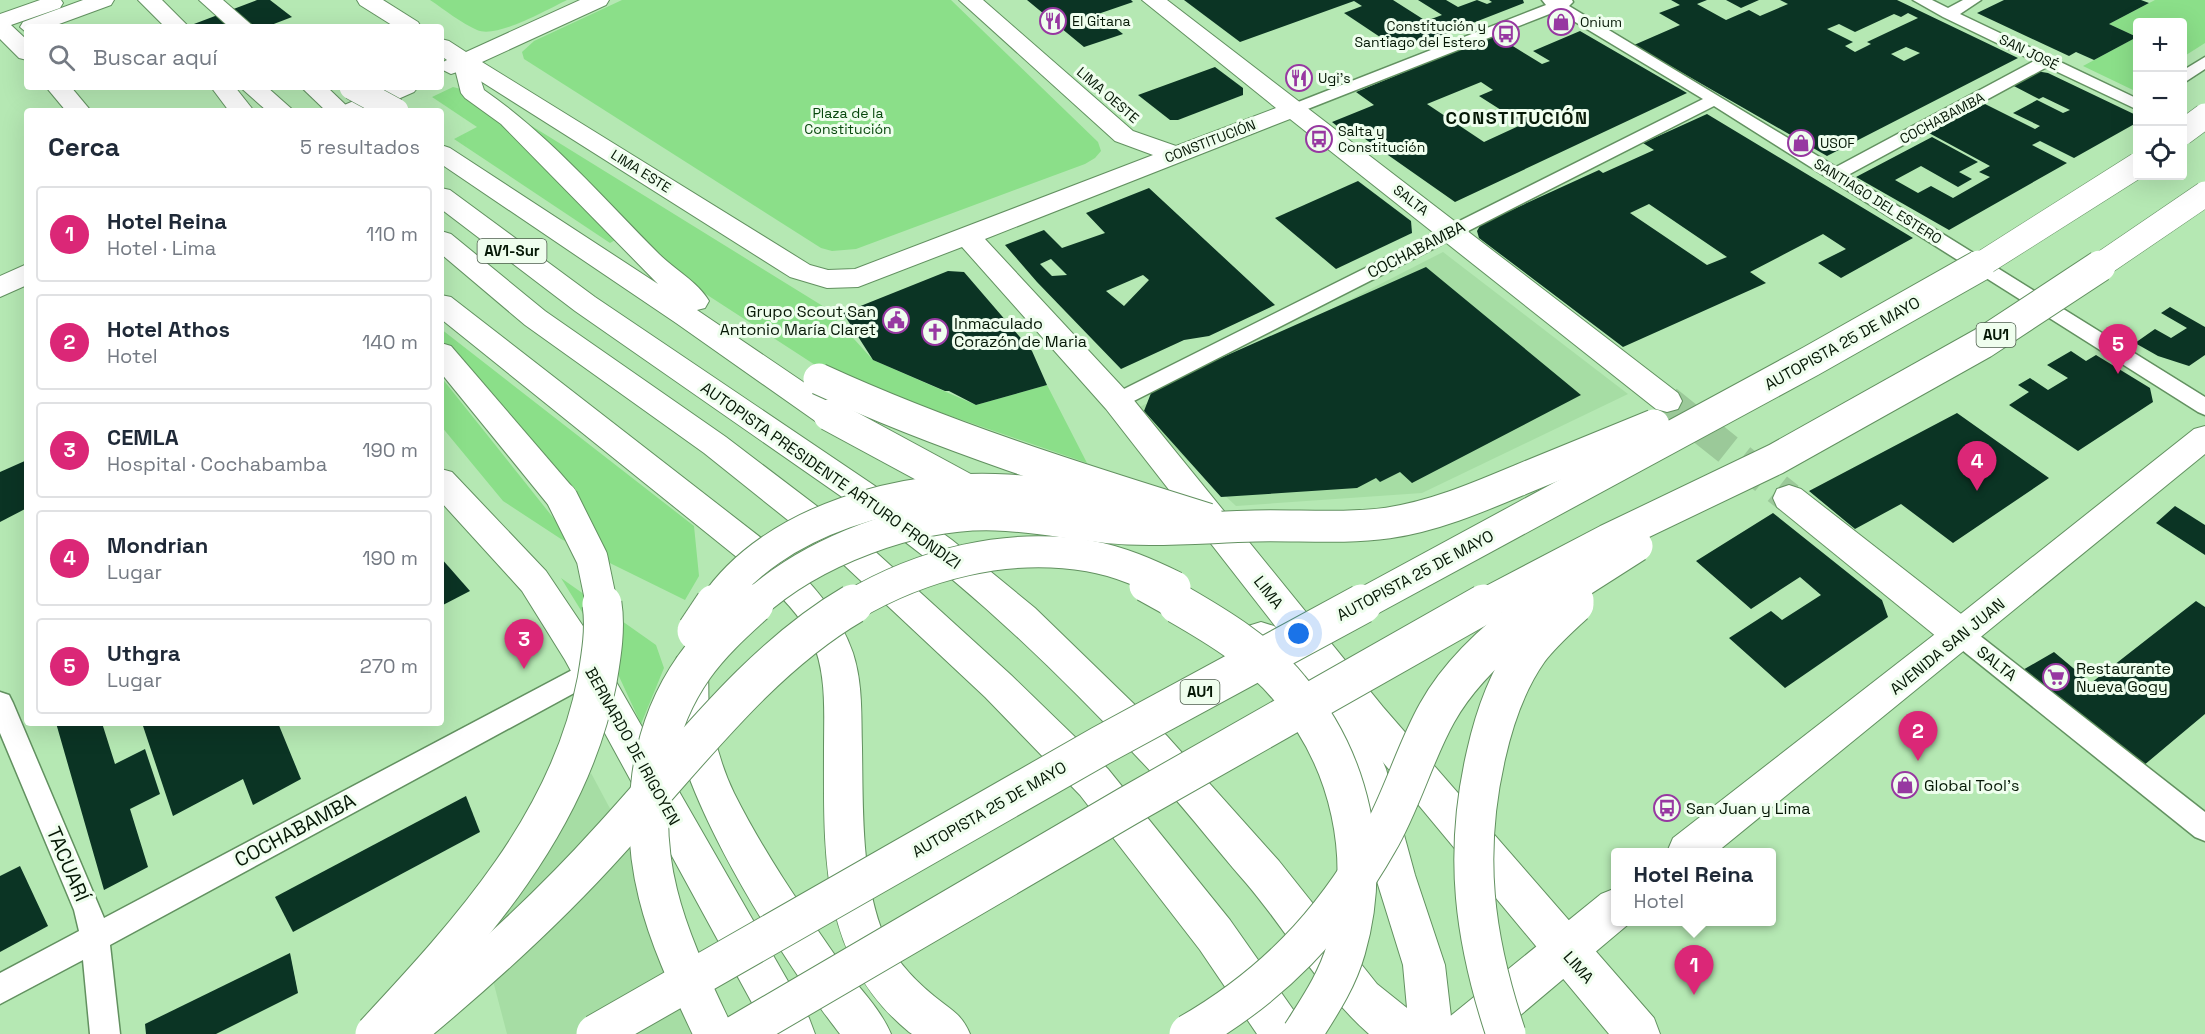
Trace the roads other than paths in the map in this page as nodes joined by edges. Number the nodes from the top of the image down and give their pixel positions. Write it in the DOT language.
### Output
graph roads {
  1 [pos="59,0"];
  2 [pos="103,0"];
  3 [pos="149,0"];
  4 [pos="210,0"];
  5 [pos="368,0"];
  6 [pos="598,0"];
  7 [pos="970,0"];
  8 [pos="999,0"];
  9 [pos="1153,0"];
  10 [pos="1920,0"];
  11 [pos="1974,0"];
  12 [pos="1560,2"];
  13 [pos="1948,14"];
  14 [pos="26,24"];
  15 [pos="173,24"];
  16 [pos="239,24"];
  17 [pos="405,24"];
  18 [pos="13,28"];
  19 [pos="24,48"];
  20 [pos="444,48"];
  21 [pos="465,61"];
  22 [pos="2046,61"];
  23 [pos="2205,62"];
  24 [pos="444,71"];
  25 [pos="2187,75"];
  26 [pos="61,90"];
  27 [pos="225,90"];
  28 [pos="256,90"];
  29 [pos="316,90"];
  30 [pos="355,90"];
  31 [pos="357,90"];
  32 [pos="399,90"];
  33 [pos="1715,99"];
  34 [pos="2133,103"];
  35 [pos="76,108"];
  36 [pos="240,108"];
  37 [pos="278,108"];
  38 [pos="337,108"];
  39 [pos="358,108"];
  40 [pos="379,108"];
  41 [pos="390,108"];
  42 [pos="1294,109"];
  43 [pos="2205,116"];
  44 [pos="2187,129"];
  45 [pos="1124,136"];
  46 [pos="451,153"];
  47 [pos="1176,154"];
  48 [pos="2133,168"];
  49 [pos="1837,174"];
  50 [pos="1120,176"];
  51 [pos="2205,194"];
  52 [pos="444,198"];
  53 [pos="1450,231"];
  54 [pos="967,236"];
  55 [pos="444,242"];
  56 [pos="24,275"];
  57 [pos="848,279"];
  58 [pos="0,288"];
  59 [pos="444,306"];
  60 [pos="703,308"];
  61 [pos="444,357"];
  62 [pos="1811,361"];
  63 [pos="1117,401"];
  64 [pos="1667,401"];
  65 [pos="2205,407"];
  66 [pos="2205,437"];
  67 [pos="1776,459"];
  68 [pos="444,484"];
  69 [pos="1789,498"];
  70 [pos="1213,521"];
  71 [pos="1255,526"];
  72 [pos="1622,556"];
  73 [pos="1961,635"];
  74 [pos="591,671"];
  75 [pos="0,703"];
  76 [pos="1370,719"];
  77 [pos="1376,799"];
  78 [pos="2205,828"];
  79 [pos="1692,848"];
  80 [pos="1611,912"];
  81 [pos="95,938"];
  82 [pos="1564,950"];
  83 [pos="0,989"];
  84 [pos="105,1034"];
  85 [pos="375,1034"];
  86 [pos="403,1034"];
  87 [pos="596,1034"];
  88 [pos="714,1034"];
  89 [pos="738,1034"];
  90 [pos="793,1034"];
  91 [pos="869,1034"];
  92 [pos="948,1034"];
  93 [pos="1189,1034"];
  94 [pos="1283,1034"];
  95 [pos="1302,1034"];
  96 [pos="1403,1034"];
  97 [pos="1431,1034"];
  98 [pos="1464,1034"];
  99 [pos="1506,1034"];
  100 [pos="1638,1034"];
  1 -- 18 [label="main road"];
  2 -- 14 [label="main road"];
  3 -- 15 [label="main road"];
  4 -- 16 [label="main road"];
  5 -- 17 [label="main road"];
  6 -- 21 [label="main road"];
  7 -- 45 [label="main road, LIMA OESTE"];
  8 -- 47 [label="main road, LIMA OESTE"];
  9 -- 42 [label="main road, SALTA"];
  10 -- 13 [label="street, SAN JOSÉ"];
  11 -- 13 [label="street"];
  12 -- 33 [label="street, SANTIAGO DEL ESTERO"];
  12 -- 42 [label="street, CONSTITUCIÓN"];
  13 -- 22 [label="street, SAN JOSÉ"];
  18 -- 19 [label="main road"];
  20 -- 21 [label="main road, LIMA ESTE"];
  21 -- 24 [label="main road"];
  21 -- 57 [label="main road, LIMA ESTE"];
  21 -- 60 [label="main road"];
  22 -- 34 [label="street, SAN JOSÉ"];
  22 -- 49 [label="street, COCHABAMBA"];
  23 -- 25 [label="street"];
  26 -- 35 [label="main road"];
  27 -- 36 [label="main road"];
  28 -- 37 [label="main road"];
  29 -- 38 [label="main road"];
  30 -- 40 [label="main road, bridge"];
  31 -- 41 [label="main road, bridge"];
  32 -- 39 [label="main road"];
  33 -- 49 [label="street, SANTIAGO DEL ESTERO"];
  33 -- 53 [label="street, COCHABAMBA"];
  42 -- 47 [label="main road, CONSTITUCIÓN"];
  42 -- 53 [label="main road, SALTA"];
  43 -- 44 [label="main road, bridge"];
  45 -- 47 [label="main road, LIMA OESTE"];
  45 -- 50 [label="main road, LIMA OESTE"];
  46 -- 60 [label="main road"];
  46 -- 95 [label="main road, bridge"];
  47 -- 50 [label="main road, CONSTITUCIÓN"];
  48 -- 62 [label="main road, AUTOPISTA 25 DE MAYO / AU1, bridge"];
  49 -- 65 [label="street, SANTIAGO DEL ESTERO"];
  50 -- 54 [label="main road, CONSTITUCIÓN"];
  51 -- 67 [label="main road, AU1, bridge"];
  52 -- 96 [label="main road, AUTOPISTA PRESIDENTE ARTURO FRONDIZI / AV1-Sur"];
  53 -- 63 [label="street, COCHABAMBA"];
  53 -- 64 [label="main road, SALTA"];
  54 -- 57 [label="main road, CONSTITUCIÓN"];
  54 -- 63 [label="main road, LIMA"];
  55 -- 94 [label="main road, AV1-Sur"];
  56 -- 58 [label="main road"];
  59 -- 92 [label="main road"];
  60 -- 70 [label="main road, bridge"];
  61 -- 85 [label="main road, bridge"];
  62 -- 71 [label="main road, bridge"];
  62 -- 87 [label="main road, AUTOPISTA 25 DE MAYO / AU1, bridge"];
  63 -- 76 [label="main road, LIMA"];
  66 -- 73 [label="main road, AVENIDA SAN JUAN"];
  67 -- 72 [label="main road, bridge"];
  67 -- 89 [label="main road, AU1, bridge"];
  68 -- 74 [label="main road, BERNARDO DE IRIGOYEN"];
  69 -- 73 [label="main road, SALTA"];
  70 -- 71 [label="main road, bridge"];
  70 -- 91 [label="main road, bridge"];
  71 -- 88 [label="main road, bridge"];
  72 -- 93 [label="main road, bridge"];
  72 -- 99 [label="main road, bridge"];
  73 -- 78 [label="street, SALTA"];
  73 -- 79 [label="main road, AVENIDA SAN JUAN"];
  74 -- 81 [label="street, COCHABAMBA"];
  74 -- 90 [label="main road, BERNARDO DE IRIGOYEN"];
  75 -- 81 [label="street, TACUARÍ"];
  76 -- 77 [label="main road"];
  76 -- 82 [label="main road, LIMA"];
  77 -- 86 [label="main road, bridge"];
  77 -- 97 [label="main road"];
  80 -- 82 [label="main road"];
  81 -- 83 [label="street, COCHABAMBA"];
  81 -- 84 [label="street, TACUARÍ"];
  82 -- 98 [label="main road"];
  82 -- 100 [label="main road, LIMA"];
}
